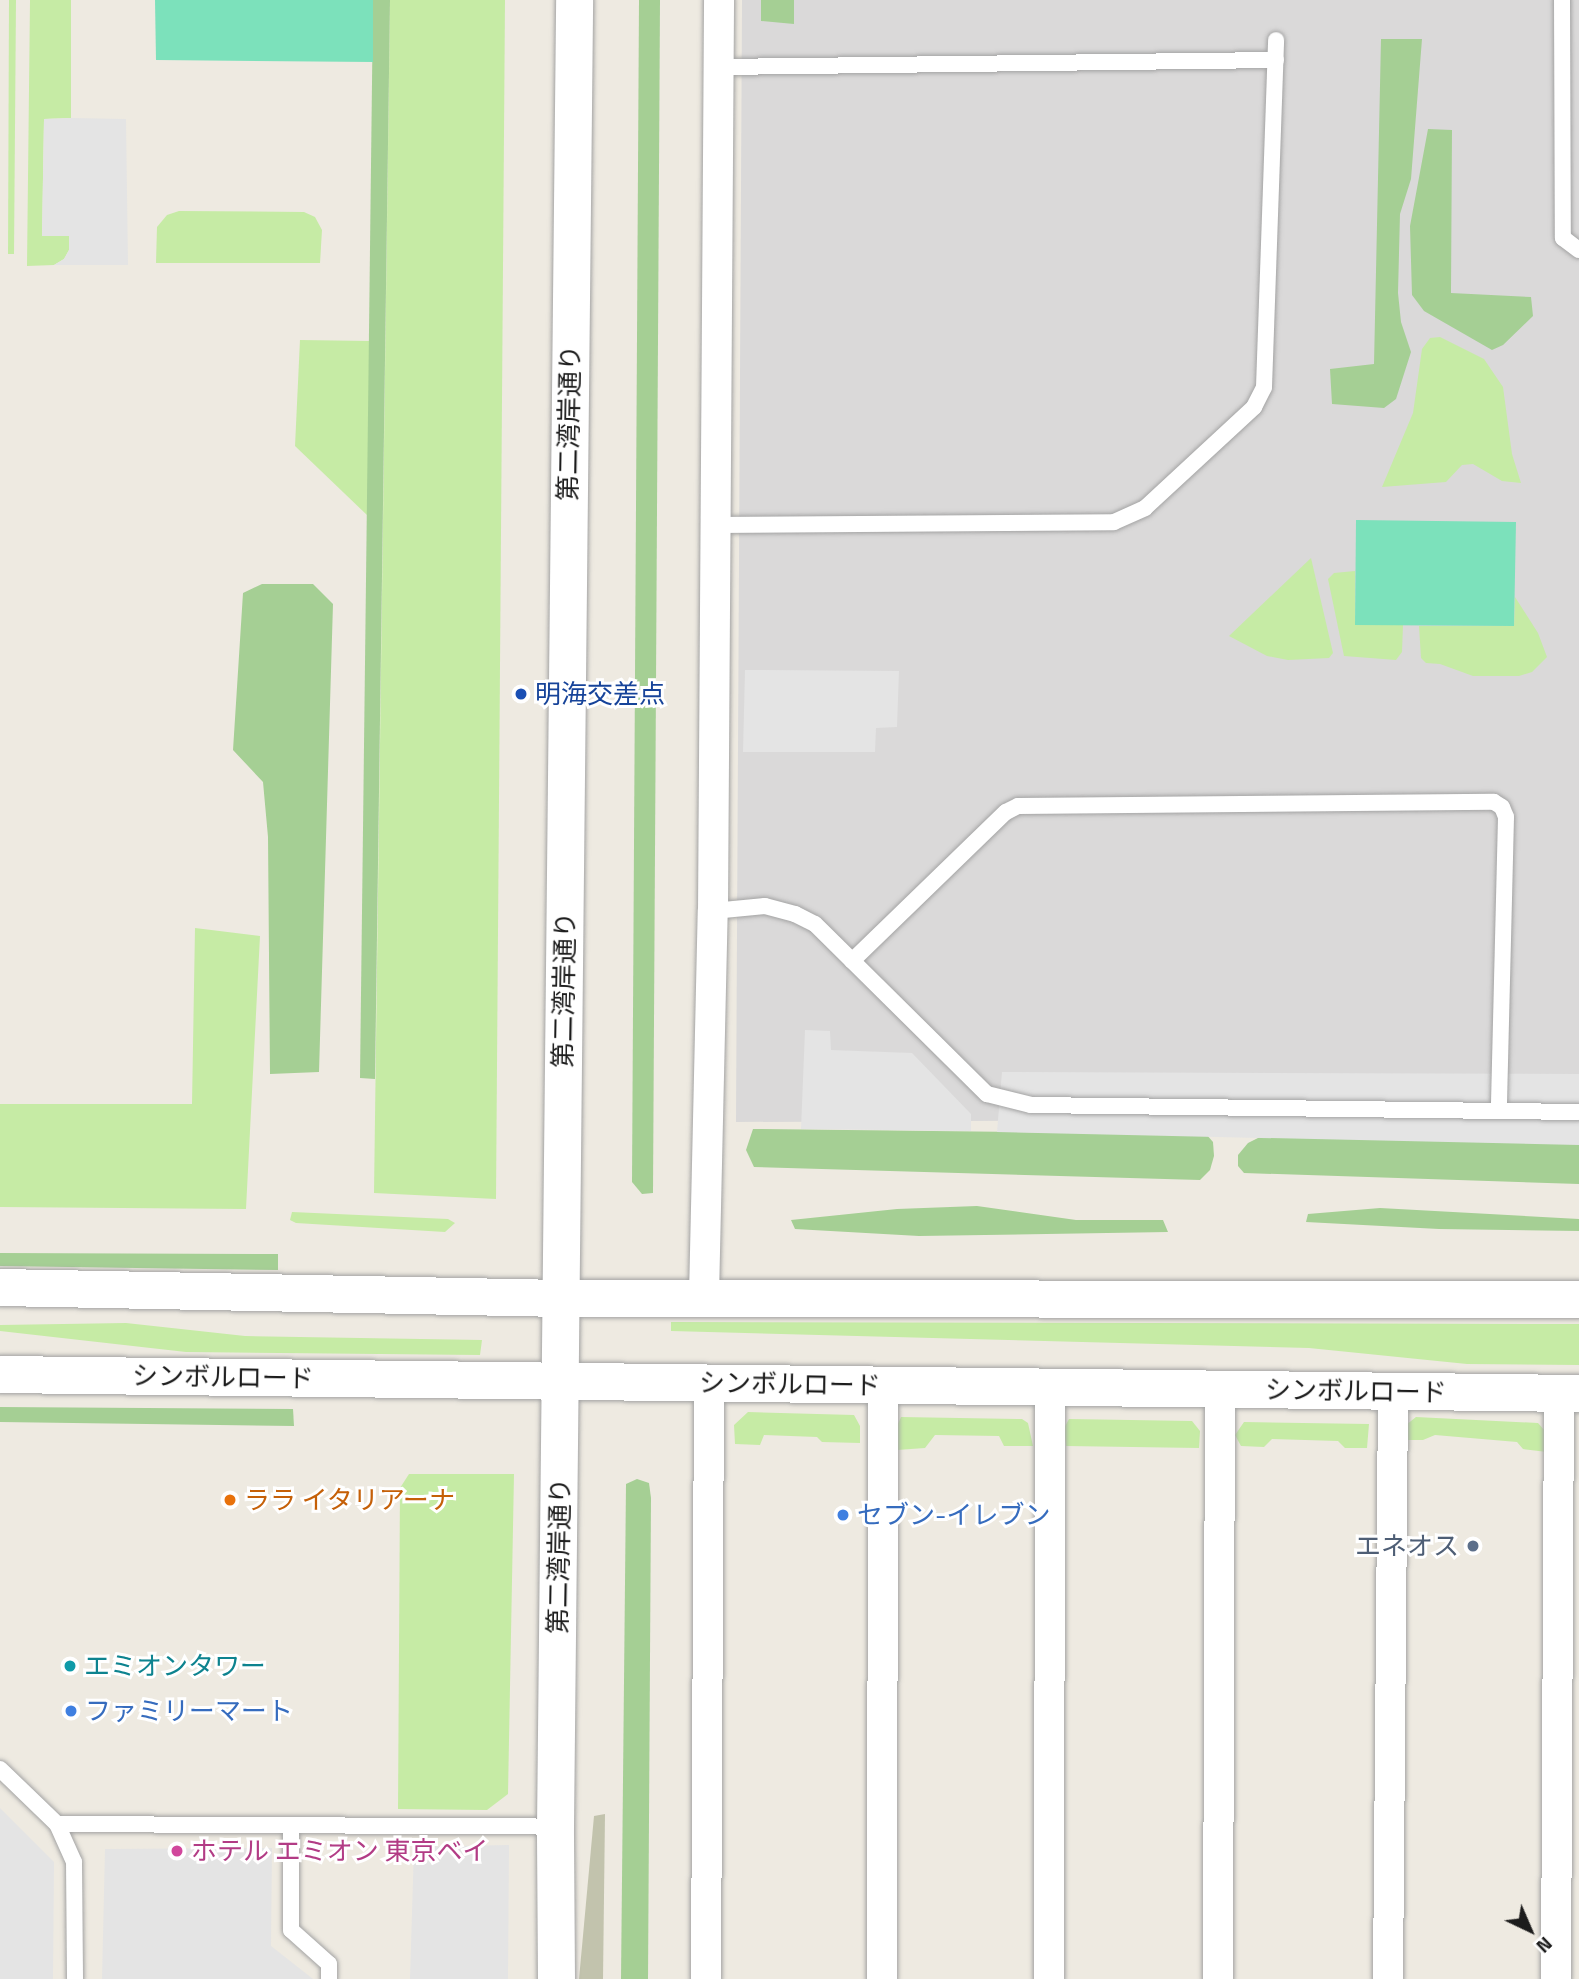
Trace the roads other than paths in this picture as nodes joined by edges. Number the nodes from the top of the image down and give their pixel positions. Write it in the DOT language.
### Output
graph roads {
  1 [pos="574,0"];
  2 [pos="719,0"];
  3 [pos="1562,0"];
  4 [pos="1276,40"];
  5 [pos="1276,60"];
  6 [pos="719,67"];
  7 [pos="1579,250"];
  8 [pos="716,525"];
  9 [pos="713,911"];
  10 [pos="852,961"];
  11 [pos="1499,1111"];
  12 [pos="1579,1112"];
  13 [pos="0,1287"];
  14 [pos="705,1296"];
  15 [pos="561,1298"];
  16 [pos="1579,1299"];
  17 [pos="0,1374"];
  18 [pos="561,1381"];
  19 [pos="709,1382"];
  20 [pos="883,1385"];
  21 [pos="1050,1386"];
  22 [pos="1220,1388"];
  23 [pos="1393,1392"];
  24 [pos="1569,1393"];
  25 [pos="0,1769"];
  26 [pos="57,1824"];
  27 [pos="291,1826"];
  28 [pos="555,1827"];
  29 [pos="75,1979"];
  30 [pos="330,1979"];
  31 [pos="556,1979"];
  32 [pos="706,1979"];
  33 [pos="882,1979"];
  34 [pos="1049,1979"];
  35 [pos="1218,1979"];
  36 [pos="1388,1979"];
  37 [pos="1556,1979"];
  1 -- 15 [label="street, 第二湾岸通り"];
  2 -- 6 [label="street"];
  3 -- 7 [label="lane"];
  4 -- 5 [label="lane"];
  5 -- 6 [label="lane"];
  5 -- 8 [label="lane"];
  6 -- 8 [label="street"];
  8 -- 9 [label="street"];
  9 -- 10 [label="lane"];
  9 -- 14 [label="street"];
  10 -- 11 [label="lane"];
  10 -- 11 [label="lane"];
  11 -- 12 [label="lane"];
  13 -- 15 [label="street"];
  14 -- 15 [label="street"];
  14 -- 16 [label="street"];
  15 -- 18 [label="street, 第二湾岸通り"];
  17 -- 18 [label="street, シンボルロード"];
  18 -- 19 [label="street, シンボルロード"];
  18 -- 28 [label="street, 第二湾岸通り"];
  19 -- 20 [label="street, シンボルロード"];
  19 -- 32 [label="street"];
  20 -- 21 [label="street, シンボルロード"];
  20 -- 33 [label="street"];
  21 -- 22 [label="street, シンボルロード"];
  21 -- 34 [label="street"];
  22 -- 23 [label="street, シンボルロード"];
  22 -- 35 [label="street"];
  23 -- 24 [label="street, シンボルロード"];
  23 -- 36 [label="street"];
  24 -- 37 [label="street"];
  25 -- 26 [label="lane"];
  26 -- 27 [label="lane"];
  26 -- 29 [label="lane"];
  27 -- 28 [label="lane"];
  27 -- 30 [label="lane"];
  28 -- 31 [label="street, 第二湾岸通り"];
}
